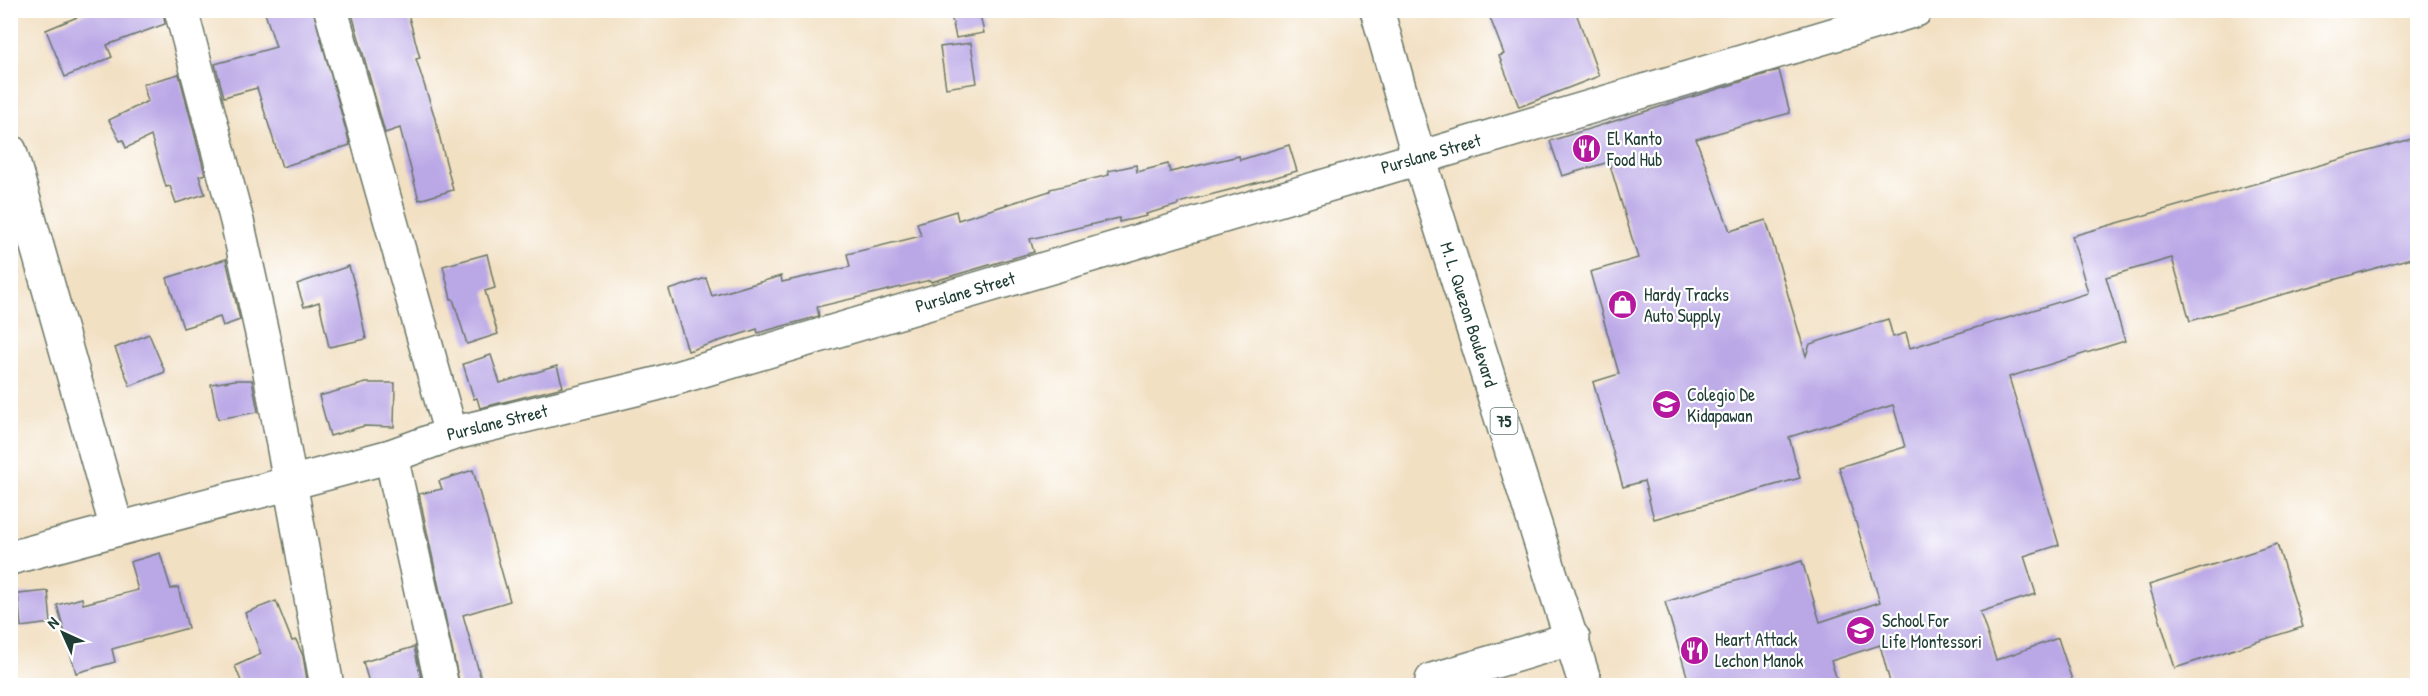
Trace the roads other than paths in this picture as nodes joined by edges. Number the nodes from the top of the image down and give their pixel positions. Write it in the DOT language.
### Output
graph roads {
  1 [pos="181,10"];
  2 [pos="331,10"];
  3 [pos="1377,10"];
  4 [pos="1916,10"];
  5 [pos="10,151"];
  6 [pos="1419,158"];
  7 [pos="452,434"];
  8 [pos="391,456"];
  9 [pos="289,482"];
  10 [pos="117,529"];
  11 [pos="10,558"];
  12 [pos="1573,638"];
  13 [pos="1427,684"];
  14 [pos="327,686"];
  15 [pos="442,686"];
  16 [pos="1586,686"];
  1 -- 9 [label="main road"];
  2 -- 7 [label="main road"];
  3 -- 6 [label="main road, M. L. Quezon Boulevard / 75"];
  4 -- 6 [label="main road, Purslane Street"];
  5 -- 10 [label="main road"];
  6 -- 7 [label="main road, Purslane Street"];
  6 -- 12 [label="main road, M. L. Quezon Boulevard / 75"];
  7 -- 8 [label="main road, Purslane Street"];
  8 -- 9 [label="main road, Purslane Street"];
  8 -- 15 [label="main road"];
  9 -- 10 [label="main road, Purslane Street"];
  9 -- 14 [label="main road"];
  10 -- 11 [label="main road, Purslane Street"];
  12 -- 13 [label="main road"];
  12 -- 16 [label="main road, M. L. Quezon Boulevard / 75"];
}
